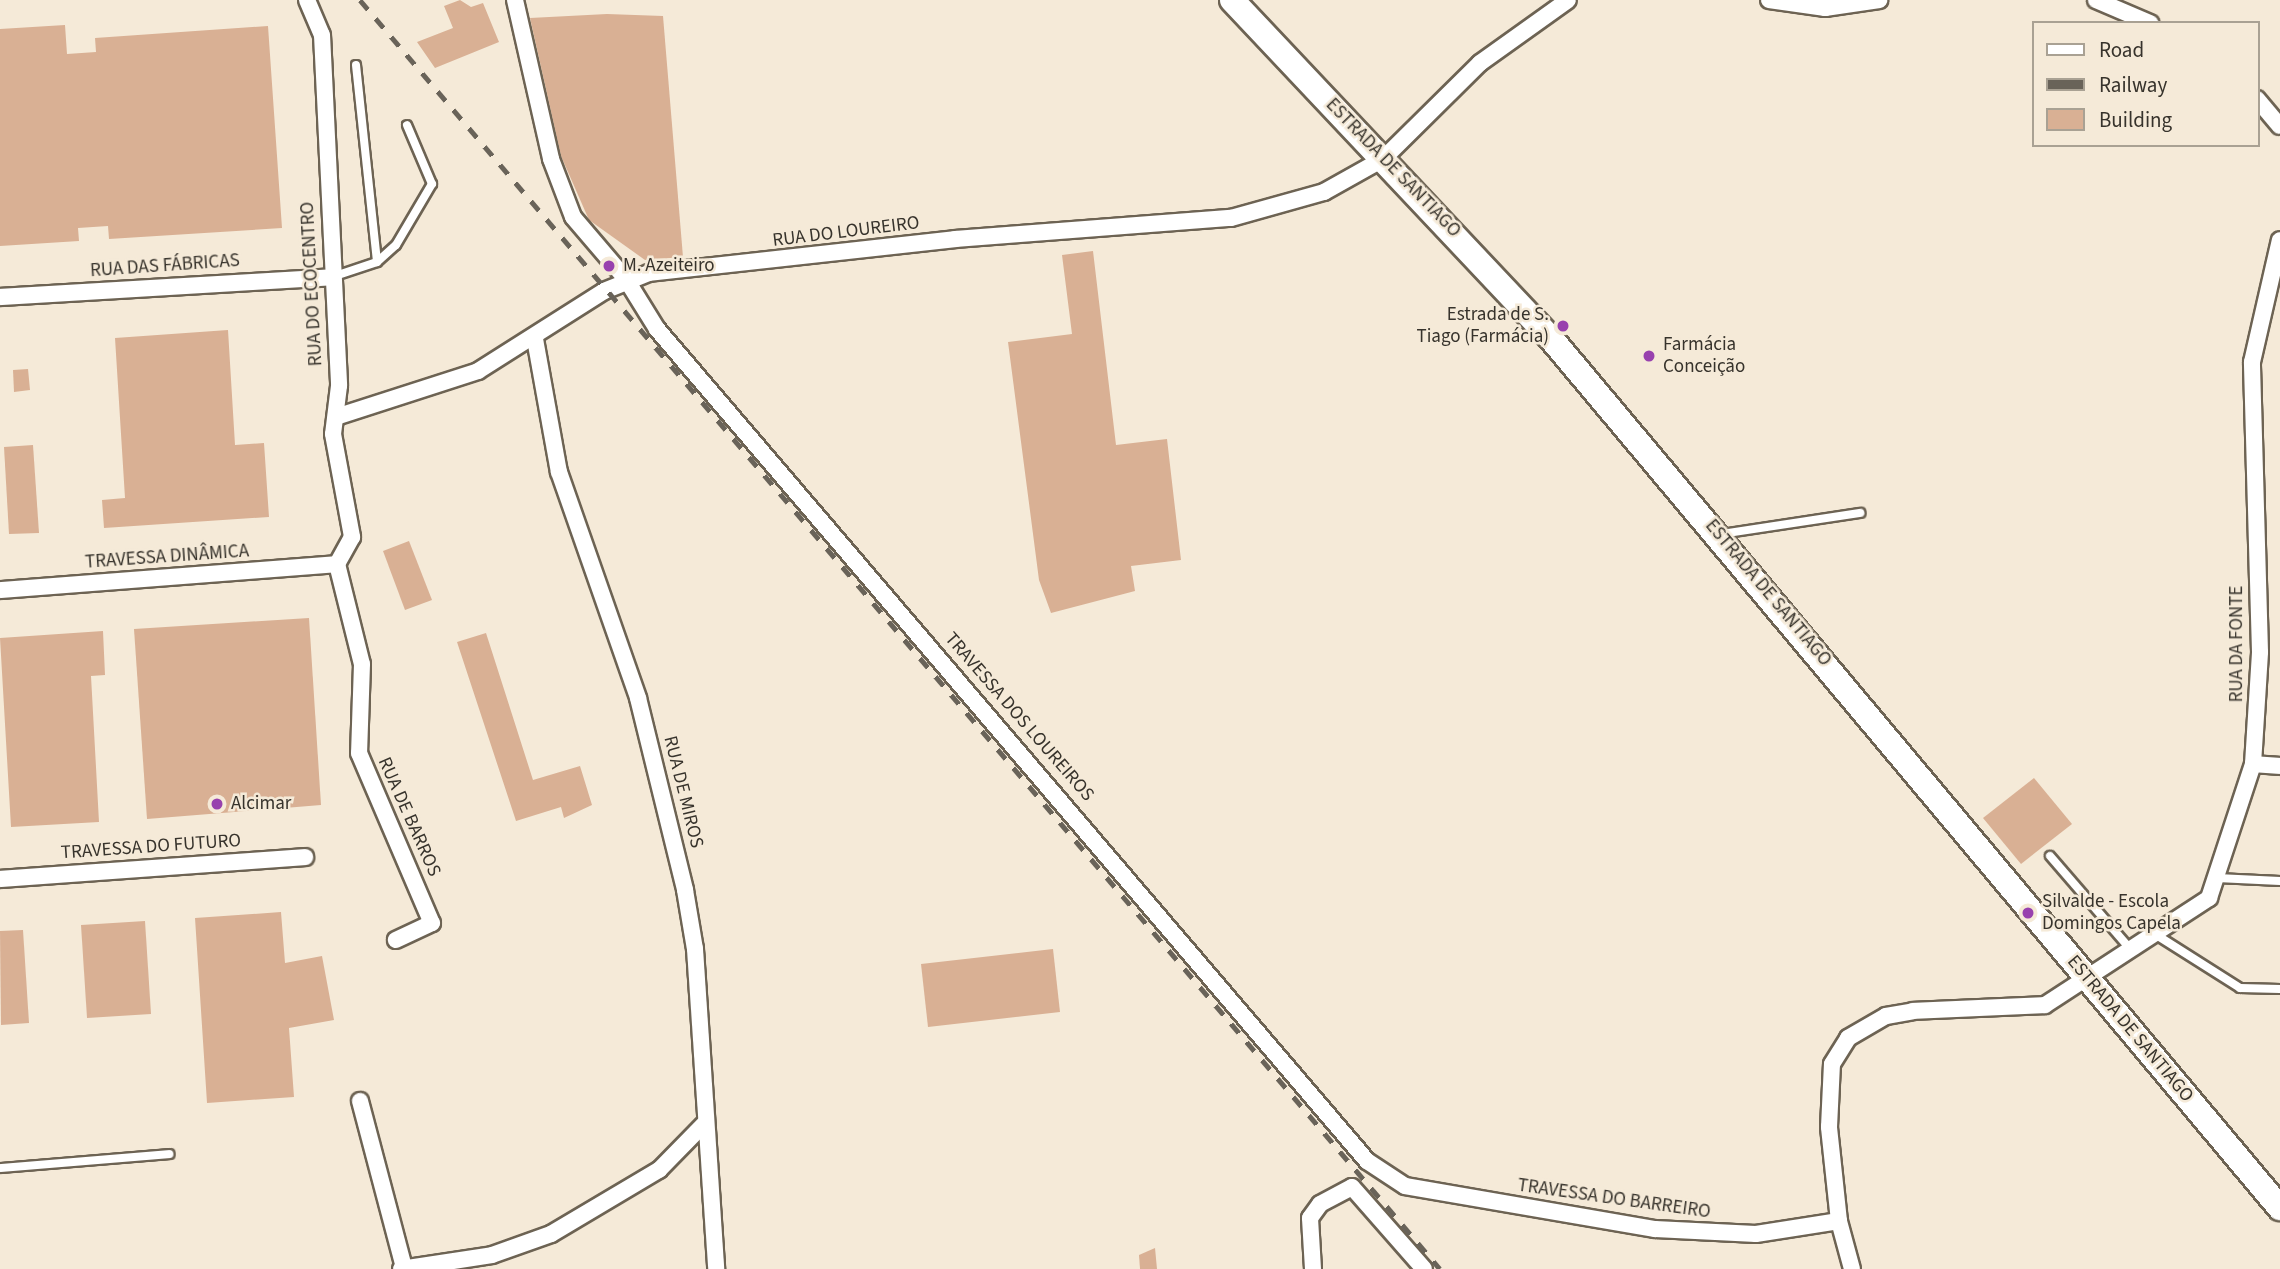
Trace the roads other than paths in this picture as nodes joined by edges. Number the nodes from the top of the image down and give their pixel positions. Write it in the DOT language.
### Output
graph roads {
  1 [pos="307,0"];
  2 [pos="515,0"];
  3 [pos="1232,0"];
  4 [pos="1567,0"];
  5 [pos="1769,0"];
  6 [pos="1879,0"];
  7 [pos="2096,0"];
  8 [pos="2145,21"];
  9 [pos="356,65"];
  10 [pos="2259,101"];
  11 [pos="407,125"];
  12 [pos="2280,126"];
  13 [pos="1383,159"];
  14 [pos="2280,240"];
  15 [pos="377,262"];
  16 [pos="332,277"];
  17 [pos="626,279"];
  18 [pos="0,297"];
  19 [pos="535,339"];
  20 [pos="336,417"];
  21 [pos="1860,513"];
  22 [pos="1718,534"];
  23 [pos="337,564"];
  24 [pos="0,590"];
  25 [pos="2253,764"];
  26 [pos="2280,766"];
  27 [pos="2050,856"];
  28 [pos="305,857"];
  29 [pos="2217,878"];
  30 [pos="0,879"];
  31 [pos="2280,881"];
  32 [pos="2158,936"];
  33 [pos="396,940"];
  34 [pos="2131,950"];
  35 [pos="2087,979"];
  36 [pos="2280,989"];
  37 [pos="360,1101"];
  38 [pos="704,1124"];
  39 [pos="169,1154"];
  40 [pos="0,1168"];
  41 [pos="1387,1177"];
  42 [pos="2280,1207"];
  43 [pos="2280,1213"];
  44 [pos="1839,1221"];
  45 [pos="403,1268"];
  46 [pos="716,1269"];
  47 [pos="1313,1269"];
  48 [pos="1424,1269"];
  49 [pos="1852,1269"];
  1 -- 16 [label="street, RUA DO ECOCENTRO"];
  2 -- 17 [label="street, TRAVESSA DOS LOUREIROS"];
  3 -- 13 [label="main road, ESTRADA DE SANTIAGO"];
  4 -- 13 [label="street, RUA DO LOUREIRO"];
  5 -- 6 [label="street"];
  7 -- 8 [label="street"];
  9 -- 15 [label="lane"];
  10 -- 12 [label="street"];
  11 -- 15 [label="lane"];
  13 -- 17 [label="street, RUA DO LOUREIRO"];
  13 -- 22 [label="main road, ESTRADA DE SANTIAGO"];
  14 -- 25 [label="street, RUA DA FONTE"];
  15 -- 16 [label="lane"];
  16 -- 18 [label="street, RUA DAS FÁBRICAS"];
  16 -- 20 [label="street, RUA DO ECOCENTRO"];
  17 -- 19 [label="street, RUA DO LOUREIRO"];
  17 -- 41 [label="street, TRAVESSA DOS LOUREIROS"];
  19 -- 20 [label="street, RUA DO LOUREIRO"];
  19 -- 38 [label="street, RUA DE MIROS"];
  20 -- 23 [label="street, RUA DO ECOCENTRO"];
  21 -- 22 [label="lane"];
  22 -- 35 [label="main road, ESTRADA DE SANTIAGO"];
  23 -- 24 [label="street, TRAVESSA DINÂMICA"];
  23 -- 33 [label="street, RUA DE BARROS"];
  25 -- 26 [label="street"];
  25 -- 29 [label="street, RUA DA FONTE"];
  27 -- 34 [label="lane"];
  28 -- 30 [label="street, TRAVESSA DO FUTURO"];
  29 -- 31 [label="lane"];
  29 -- 32 [label="street, RUA DA FONTE"];
  32 -- 34 [label="street, RUA DA FONTE"];
  32 -- 36 [label="lane"];
  34 -- 35 [label="street, RUA DA FONTE"];
  35 -- 42 [label="main road, ESTRADA DE SANTIAGO"];
  35 -- 44 [label="street, RUA DA FONTE"];
  37 -- 45 [label="street"];
  38 -- 45 [label="street"];
  38 -- 46 [label="street, RUA DE MIROS"];
  39 -- 40 [label="lane"];
  41 -- 44 [label="street, TRAVESSA DO BARREIRO"];
  42 -- 43 [label="lane"];
  44 -- 49 [label="street, RUA DA FONTE"];
  47 -- 48 [label="street"];
}
